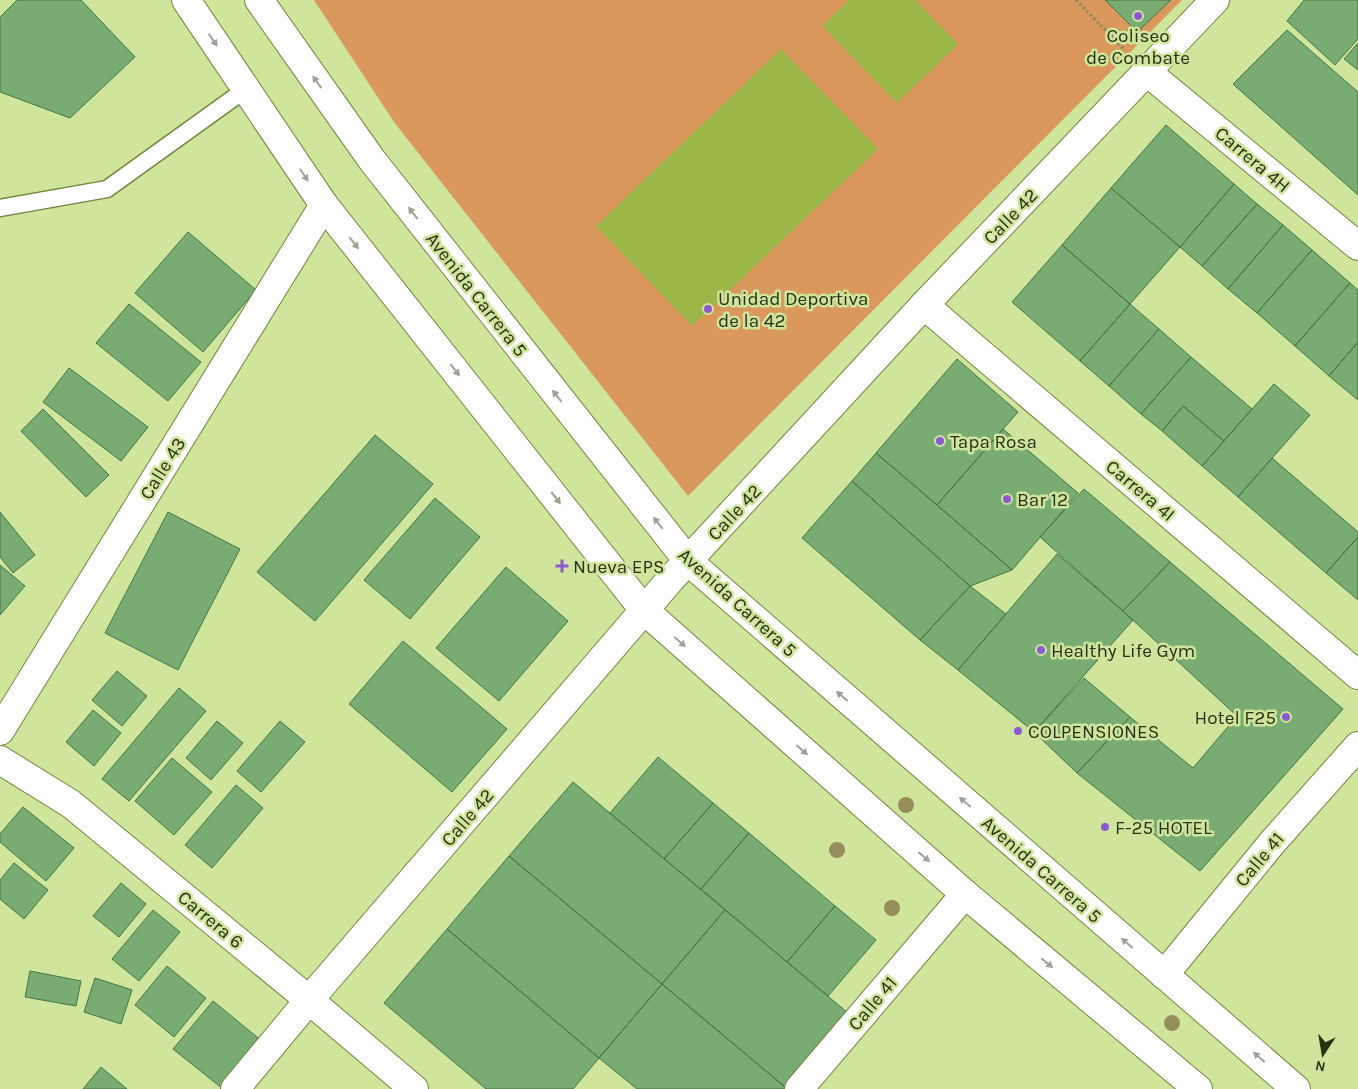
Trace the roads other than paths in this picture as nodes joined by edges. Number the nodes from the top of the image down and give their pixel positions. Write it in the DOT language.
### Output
graph roads {
  1 [pos="186,0"];
  2 [pos="259,0"];
  3 [pos="1215,0"];
  4 [pos="1147,72"];
  5 [pos="246,88"];
  6 [pos="324,204"];
  7 [pos="0,208"];
  8 [pos="1358,246"];
  9 [pos="924,305"];
  10 [pos="688,562"];
  11 [pos="644,610"];
  12 [pos="1358,676"];
  13 [pos="0,731"];
  14 [pos="1358,746"];
  15 [pos="0,760"];
  16 [pos="965,894"];
  17 [pos="1164,975"];
  18 [pos="309,1000"];
  19 [pos="235,1089"];
  20 [pos="414,1089"];
  21 [pos="799,1089"];
  22 [pos="1198,1089"];
  23 [pos="1296,1089"];
  1 -- 5 [label="street, one-way"];
  10 -- 2 [label="street, Avenida Carrera 5, one-way"];
  3 -- 4 [label="street, Calle 42"];
  4 -- 8 [label="street, Carrera 4H"];
  4 -- 9 [label="street, Calle 42"];
  5 -- 6 [label="street, one-way"];
  5 -- 7 [label="lane"];
  6 -- 11 [label="street, one-way"];
  6 -- 13 [label="street, Calle 43"];
  9 -- 10 [label="street, Calle 42"];
  9 -- 12 [label="street, Carrera 4I"];
  10 -- 11 [label="street, Calle 42"];
  17 -- 10 [label="street, Avenida Carrera 5, one-way"];
  11 -- 16 [label="street, one-way"];
  11 -- 18 [label="street, Calle 42"];
  14 -- 17 [label="street, Calle 41"];
  15 -- 18 [label="street, Carrera 6"];
  16 -- 21 [label="street, Calle 41"];
  16 -- 22 [label="street, one-way"];
  23 -- 17 [label="street, Avenida Carrera 5, one-way"];
  18 -- 19 [label="street, Calle 42"];
  18 -- 20 [label="street, Carrera 6"];
}
